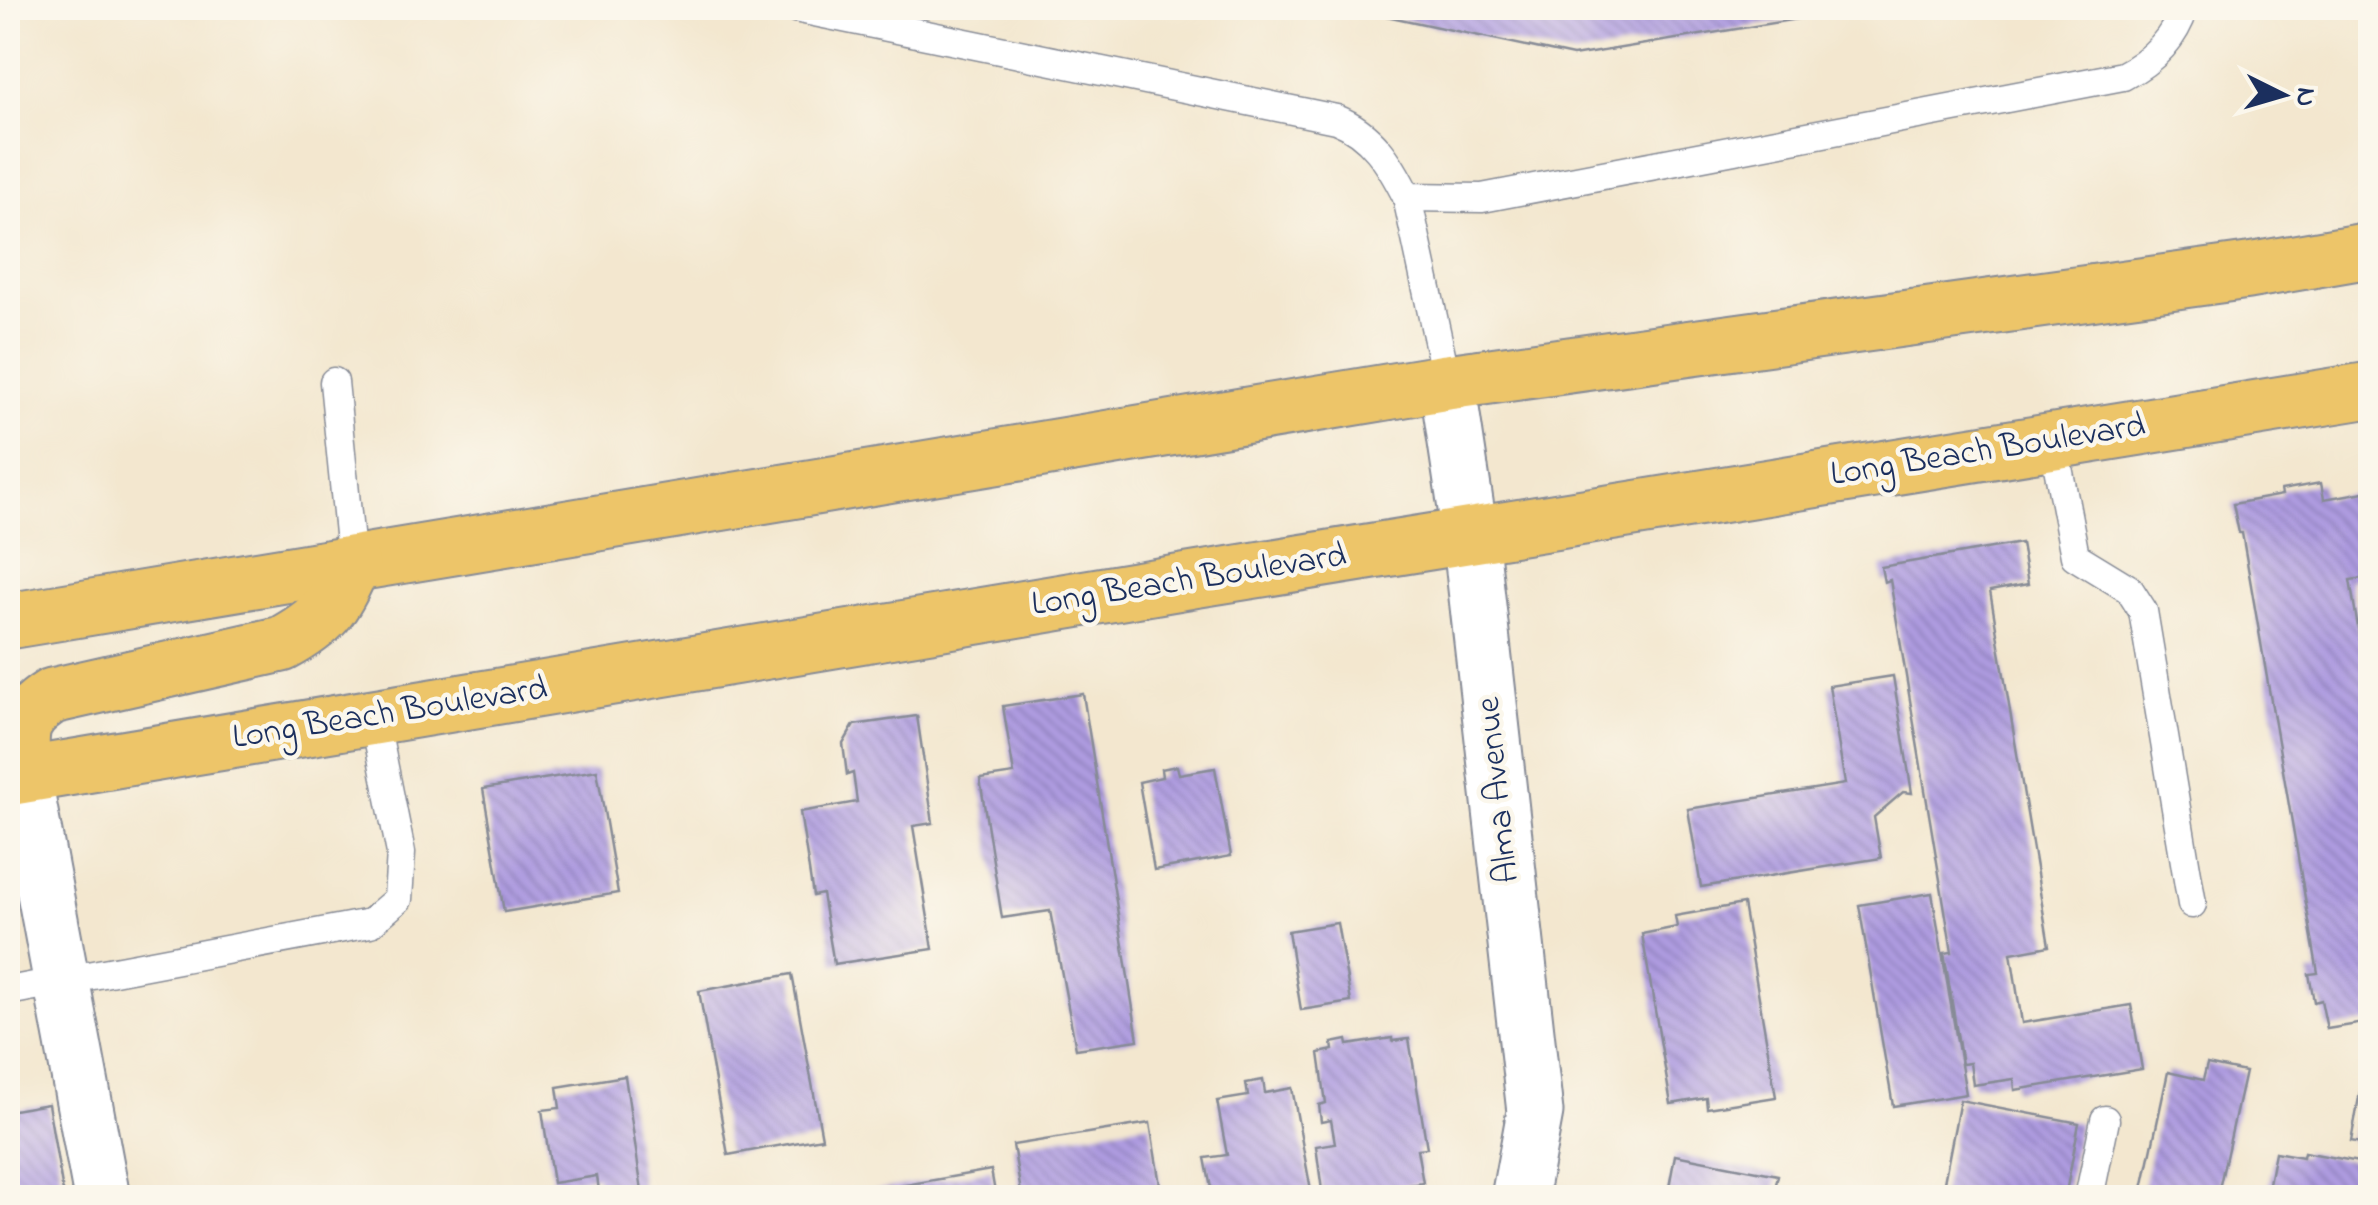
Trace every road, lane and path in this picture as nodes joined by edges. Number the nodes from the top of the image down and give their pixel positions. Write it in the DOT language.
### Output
graph roads {
  1 [pos="796,8"];
  2 [pos="2184,8"];
  3 [pos="1407,196"];
  4 [pos="2370,250"];
  5 [pos="334,382"];
  6 [pos="1447,382"];
  7 [pos="2370,390"];
  8 [pos="2053,441"];
  9 [pos="1470,535"];
  10 [pos="352,564"];
  11 [pos="8,621"];
  12 [pos="374,717"];
  13 [pos="15,776"];
  14 [pos="2192,904"];
  15 [pos="61,982"];
  16 [pos="8,991"];
  17 [pos="2105,1120"];
  18 [pos="102,1198"];
  19 [pos="1520,1198"];
  20 [pos="2090,1198"];
  1 -- 3 [label="lane"];
  2 -- 3 [label="lane"];
  3 -- 6 [label="lane"];
  4 -- 6 [label="main road"];
  5 -- 10 [label="lane"];
  6 -- 9 [label="street, Alma Avenue"];
  6 -- 10 [label="main road"];
  7 -- 8 [label="main road, Long Beach Boulevard"];
  8 -- 9 [label="main road, Long Beach Boulevard"];
  8 -- 14 [label="lane"];
  9 -- 12 [label="main road, Long Beach Boulevard"];
  9 -- 19 [label="street, Alma Avenue"];
  10 -- 11 [label="main road"];
  10 -- 13 [label="main road"];
  12 -- 13 [label="main road, Long Beach Boulevard"];
  12 -- 15 [label="lane"];
  13 -- 15 [label="street"];
  15 -- 16 [label="lane"];
  15 -- 18 [label="street"];
  17 -- 20 [label="lane"];
}
